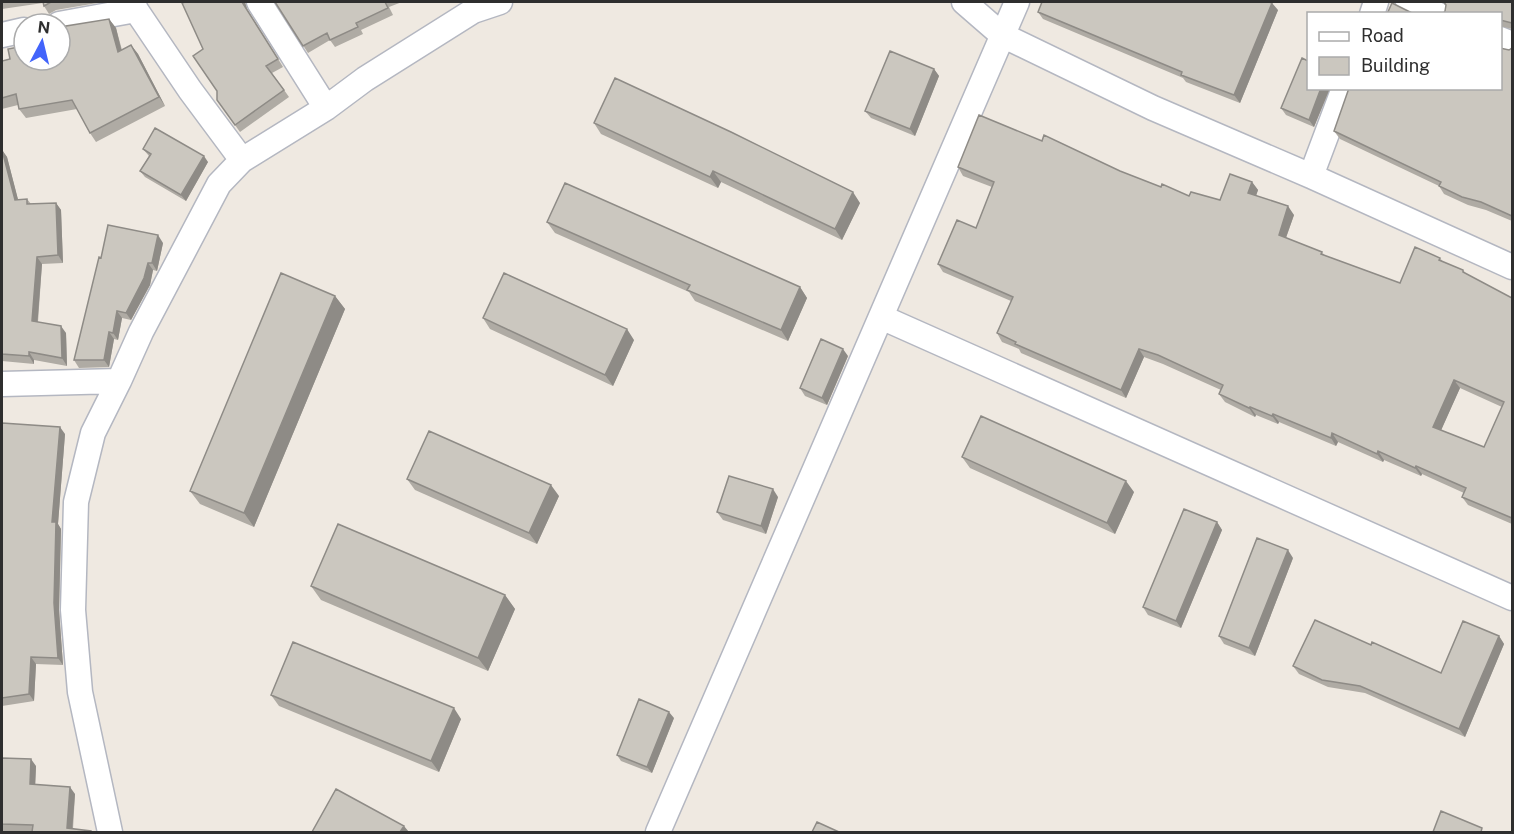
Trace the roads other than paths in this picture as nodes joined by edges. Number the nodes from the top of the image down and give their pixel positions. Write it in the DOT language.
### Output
graph roads {
  1 [pos="259,2"];
  2 [pos="500,2"];
  3 [pos="964,2"];
  4 [pos="1017,2"];
  5 [pos="1408,2"];
  6 [pos="134,6"];
  7 [pos="471,6"];
  8 [pos="1432,12"];
  9 [pos="72,21"];
  10 [pos="1002,35"];
  11 [pos="1343,90"];
  12 [pos="326,108"];
  13 [pos="242,160"];
  14 [pos="1311,176"];
  15 [pos="1512,267"];
  16 [pos="881,317"];
  17 [pos="119,381"];
  18 [pos="2,384"];
  19 [pos="1512,598"];
  20 [pos="110,832"];
  21 [pos="658,832"];
  1 -- 12 [label="street"];
  2 -- 7 [label="street"];
  3 -- 10 [label="street"];
  4 -- 10 [label="street"];
  5 -- 8 [label="street"];
  6 -- 9 [label="street"];
  6 -- 13 [label="street"];
  7 -- 12 [label="street"];
  10 -- 14 [label="street"];
  10 -- 16 [label="street"];
  11 -- 14 [label="street"];
  12 -- 13 [label="street"];
  13 -- 17 [label="street"];
  14 -- 15 [label="street"];
  16 -- 19 [label="street"];
  16 -- 21 [label="street"];
  17 -- 18 [label="street"];
  17 -- 20 [label="street"];
}
